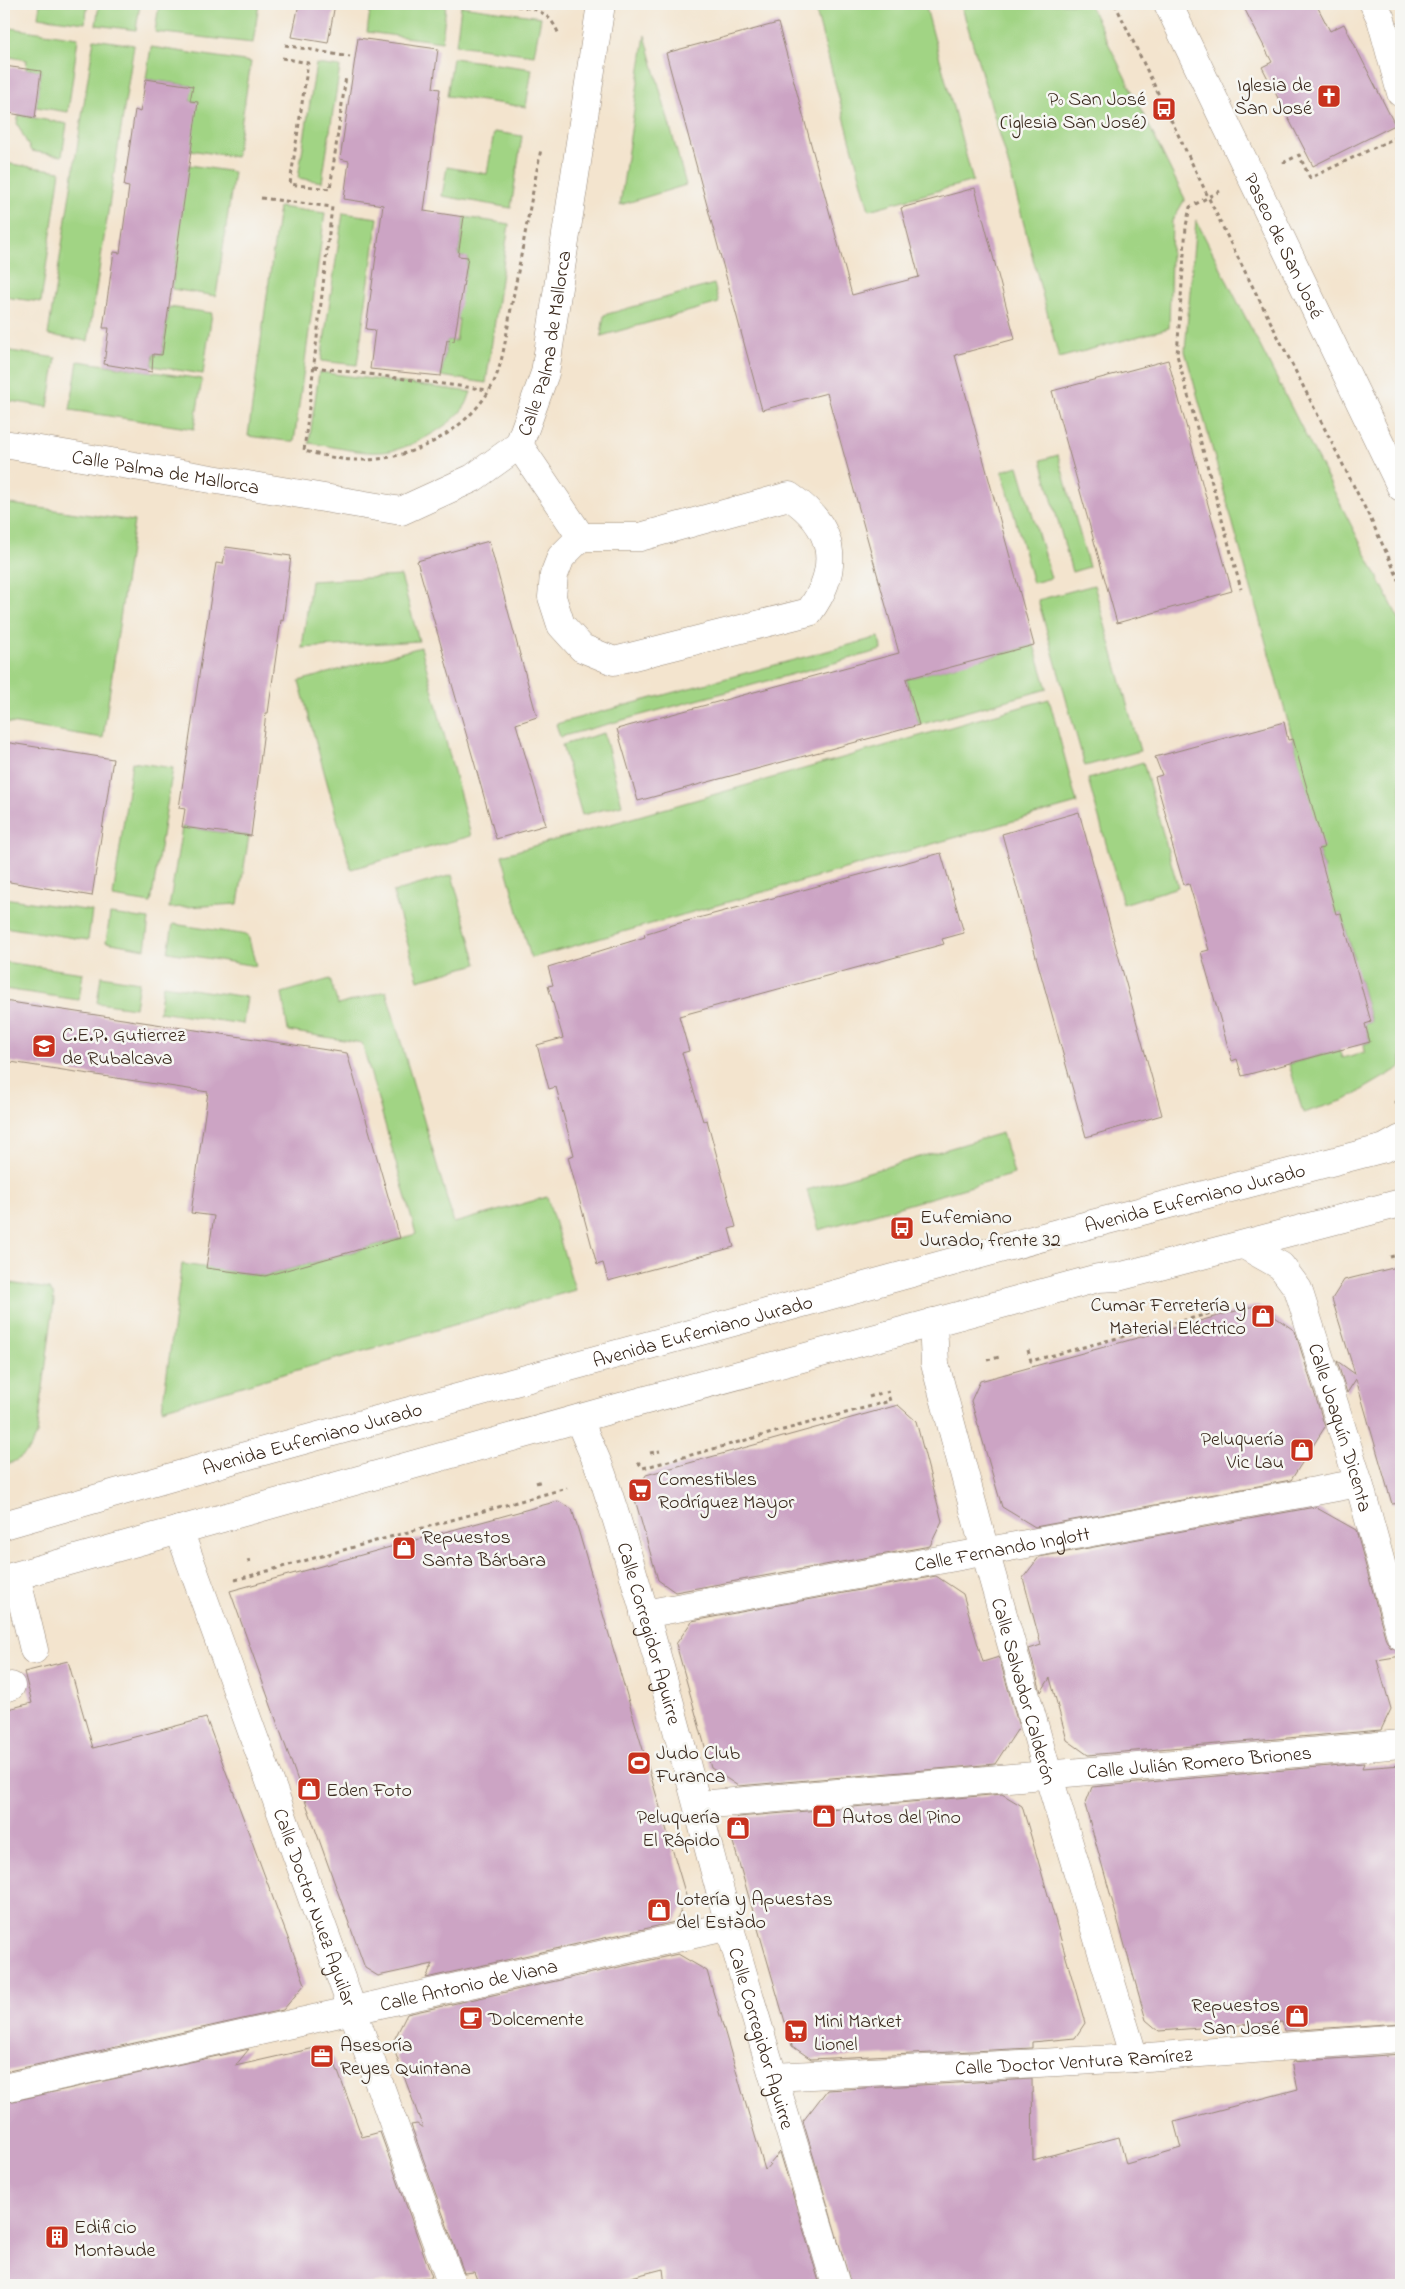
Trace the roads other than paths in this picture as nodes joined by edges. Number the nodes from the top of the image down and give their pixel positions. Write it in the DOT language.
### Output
graph roads {
  1 [pos="602,4"];
  2 [pos="1168,4"];
  3 [pos="1374,4"];
  4 [pos="1401,93"];
  5 [pos="4,444"];
  6 [pos="519,445"];
  7 [pos="1401,487"];
  8 [pos="580,537"];
  9 [pos="1401,1139"];
  10 [pos="1401,1203"];
  11 [pos="1244,1245"];
  12 [pos="933,1322"];
  13 [pos="579,1419"];
  14 [pos="1359,1483"];
  15 [pos="4,1525"];
  16 [pos="178,1530"];
  17 [pos="985,1551"];
  18 [pos="10,1578"];
  19 [pos="644,1614"];
  20 [pos="1401,1636"];
  21 [pos="34,1650"];
  22 [pos="1401,1744"];
  23 [pos="1048,1774"];
  24 [pos="699,1805"];
  25 [pos="730,1926"];
  26 [pos="352,2011"];
  27 [pos="1401,2038"];
  28 [pos="1134,2058"];
  29 [pos="774,2077"];
  30 [pos="4,2088"];
  31 [pos="452,2285"];
  32 [pos="836,2285"];
  1 -- 6 [label="street, Calle Palma de Mallorca"];
  2 -- 7 [label="street, Paseo de San José"];
  3 -- 4 [label="street"];
  5 -- 6 [label="street, Calle Palma de Mallorca"];
  6 -- 8 [label="street"];
  8 -- 8 [label="street"];
  9 -- 15 [label="street, Avenida Eufemiano Jurado"];
  10 -- 11 [label="street"];
  11 -- 12 [label="street"];
  11 -- 14 [label="street, Calle Joaquín Dicenta"];
  12 -- 13 [label="street"];
  12 -- 17 [label="street, Calle Salvador Calderón"];
  13 -- 16 [label="street"];
  13 -- 19 [label="street, Calle Corregidor Aguirre"];
  14 -- 17 [label="street, Calle Fernando Inglott"];
  14 -- 20 [label="street, Calle Joaquín Dicenta"];
  16 -- 18 [label="street"];
  16 -- 26 [label="street, Calle Doctor Nuez Aguilar"];
  17 -- 19 [label="street, Calle Fernando Inglott"];
  17 -- 23 [label="street, Calle Salvador Calderón"];
  18 -- 21 [label="street"];
  19 -- 24 [label="street, Calle Corregidor Aguirre"];
  22 -- 23 [label="street, Calle Julián Romero Briones"];
  23 -- 24 [label="street, Calle Julián Romero Briones"];
  23 -- 28 [label="street, Calle Salvador Calderón"];
  24 -- 25 [label="street, Calle Corregidor Aguirre"];
  25 -- 26 [label="street, Calle Antonio de Viana"];
  25 -- 29 [label="street, Calle Corregidor Aguirre"];
  26 -- 30 [label="street, Calle Antonio de Viana"];
  26 -- 31 [label="street, Calle Doctor Nuez Aguilar"];
  27 -- 28 [label="street, Calle Doctor Ventura Ramírez"];
  28 -- 29 [label="street, Calle Doctor Ventura Ramírez"];
  29 -- 32 [label="street, Calle Corregidor Aguirre"];
}
